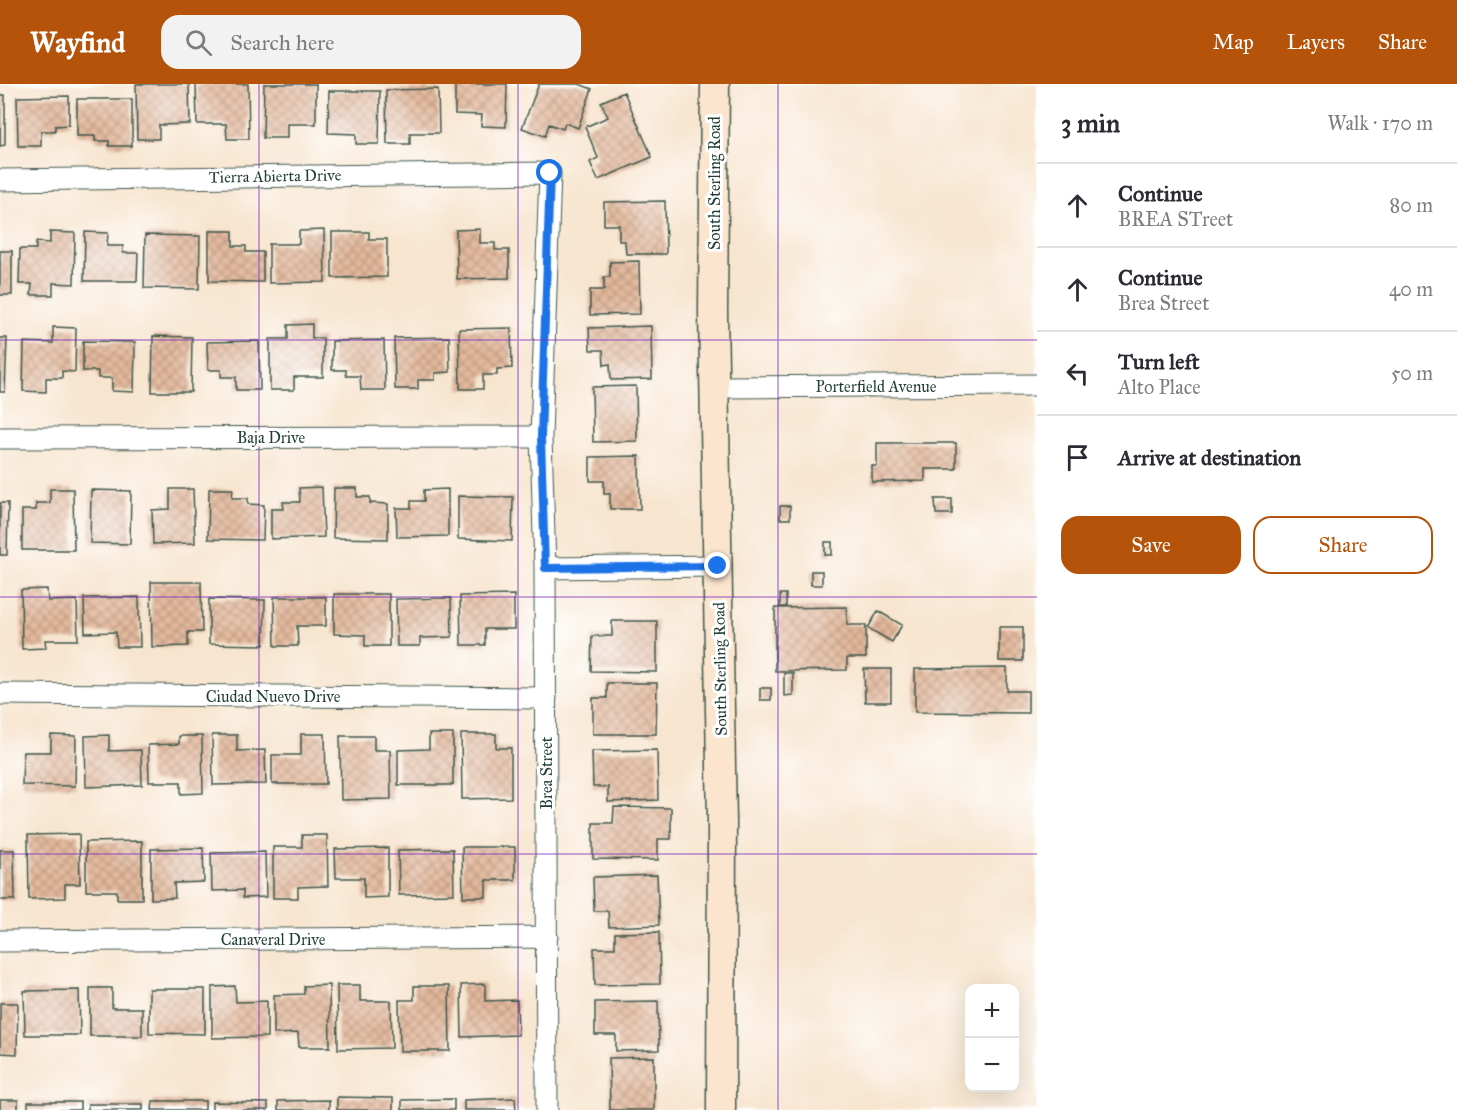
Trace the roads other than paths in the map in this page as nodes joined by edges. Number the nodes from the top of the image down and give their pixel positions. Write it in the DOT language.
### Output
graph roads {
  1 [pos="715,84"];
  2 [pos="0,180"];
  3 [pos="1037,385"];
  4 [pos="715,387"];
  5 [pos="541,437"];
  6 [pos="0,438"];
  7 [pos="718,566"];
  8 [pos="545,568"];
  9 [pos="0,694"];
  10 [pos="546,698"];
  11 [pos="547,938"];
  12 [pos="0,941"];
  13 [pos="547,1110"];
  14 [pos="721,1110"];
  1 -- 4 [label="street, South Sterling Road"];
  2 -- 5 [label="street, Tierra Abierta Drive"];
  3 -- 4 [label="street, Porterfield Avenue"];
  4 -- 7 [label="street, South Sterling Road"];
  5 -- 6 [label="street, Baja Drive"];
  5 -- 8 [label="street, Brea Street"];
  7 -- 8 [label="street"];
  7 -- 14 [label="street, South Sterling Road"];
  8 -- 10 [label="street, Brea Street"];
  9 -- 10 [label="street, Ciudad Nuevo Drive"];
  10 -- 11 [label="street, Brea Street"];
  11 -- 12 [label="street, Canaveral Drive"];
  11 -- 13 [label="street, Brea Street"];
}
